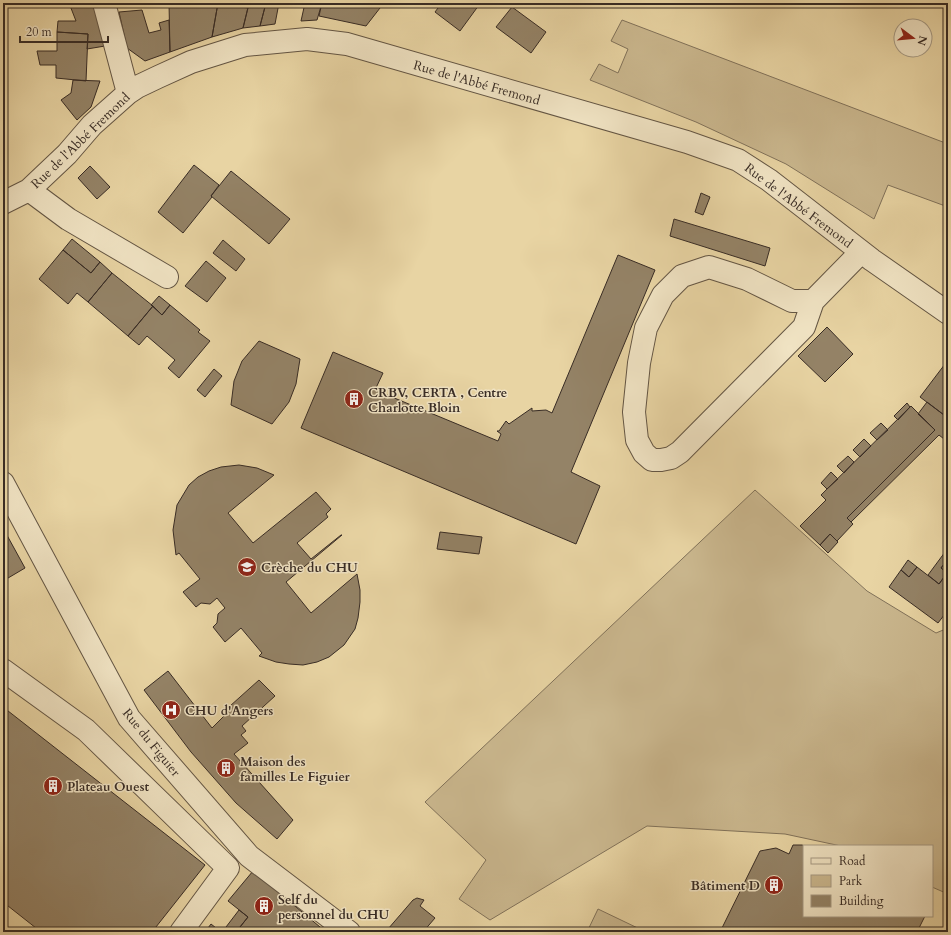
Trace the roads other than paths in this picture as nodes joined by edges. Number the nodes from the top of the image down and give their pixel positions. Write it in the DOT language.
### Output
graph roads {
  1 [pos="104,3"];
  2 [pos="128,93"];
  3 [pos="29,190"];
  4 [pos="3,203"];
  5 [pos="861,252"];
  6 [pos="167,277"];
  7 [pos="814,301"];
  8 [pos="948,313"];
  9 [pos="3,483"];
  10 [pos="3,670"];
  11 [pos="181,932"];
  12 [pos="349,932"];
  1 -- 2 [label="street"];
  2 -- 3 [label="street, Rue de l'Abbé Fremond"];
  2 -- 5 [label="street, Rue de l'Abbé Fremond"];
  3 -- 4 [label="street, Rue de l'Abbé Fremond"];
  3 -- 6 [label="street"];
  5 -- 7 [label="street"];
  5 -- 8 [label="street, Rue de l'Abbé Fremond"];
  7 -- 7 [label="street"];
  9 -- 12 [label="street, Rue du Figuier"];
  10 -- 11 [label="street"];
}
